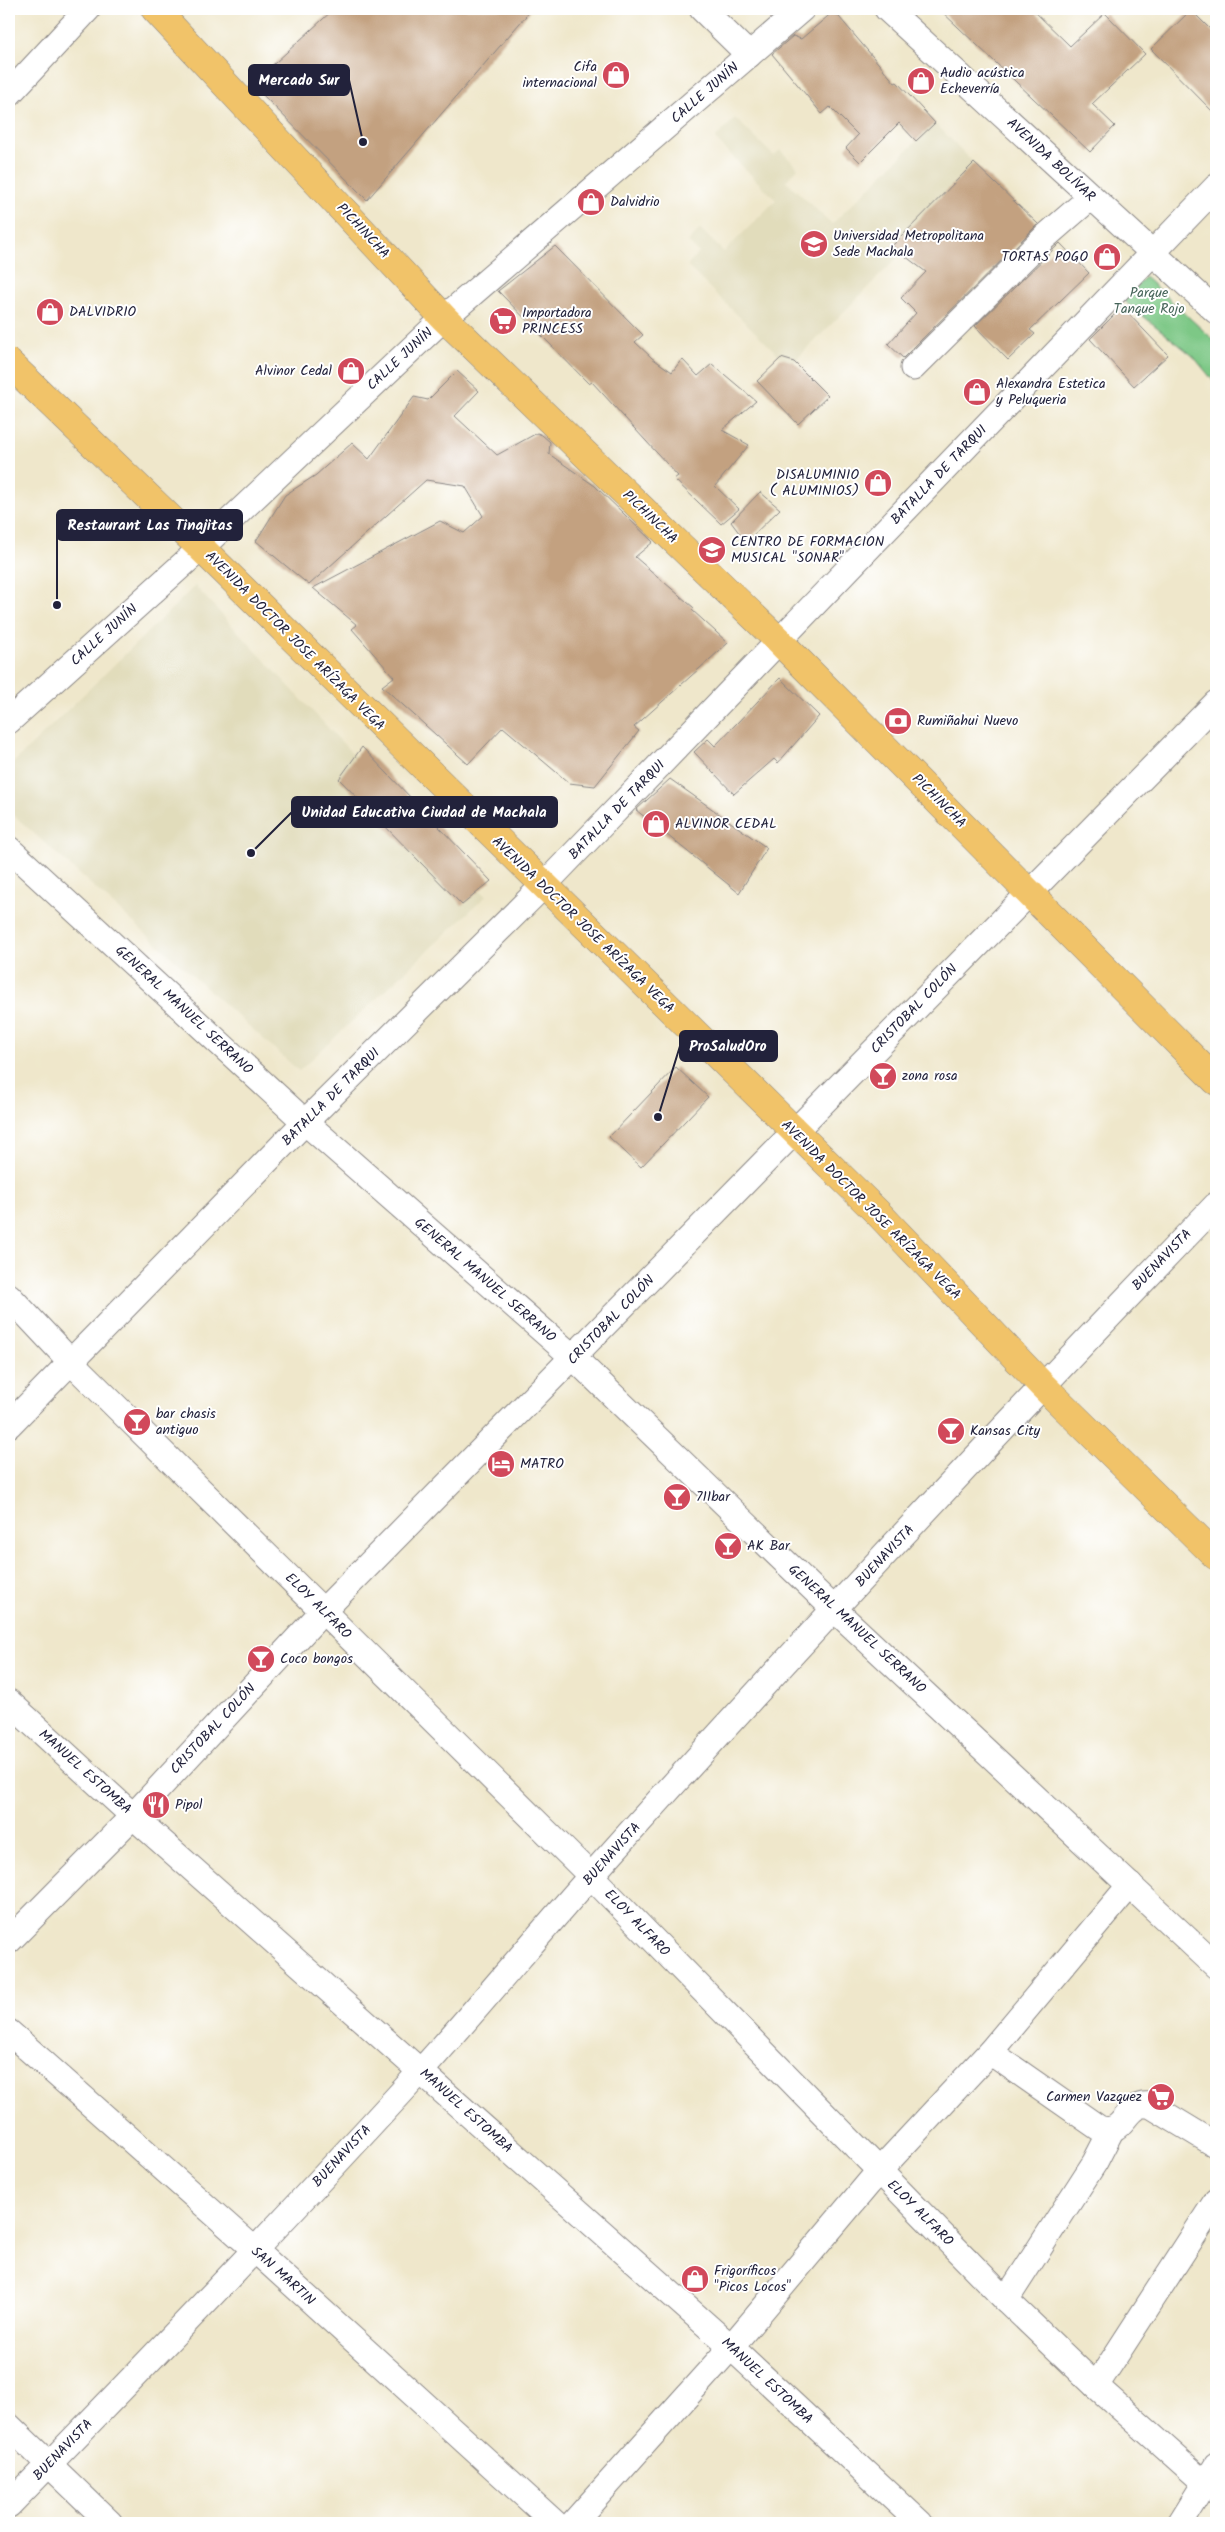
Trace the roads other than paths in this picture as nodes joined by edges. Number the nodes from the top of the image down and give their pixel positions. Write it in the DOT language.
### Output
graph roads {
  1 [pos="88,9"];
  2 [pos="156,9"];
  3 [pos="702,9"];
  4 [pos="802,9"];
  5 [pos="887,9"];
  6 [pos="749,55"];
  7 [pos="9,94"];
  8 [pos="1216,187"];
  9 [pos="1091,197"];
  10 [pos="1152,253"];
  11 [pos="1216,311"];
  12 [pos="444,318"];
  13 [pos="9,363"];
  14 [pos="913,368"];
  15 [pos="201,548"];
  16 [pos="779,641"];
  17 [pos="1216,703"];
  18 [pos="9,721"];
  19 [pos="9,849"];
  20 [pos="543,886"];
  21 [pos="1029,890"];
  22 [pos="1216,1081"];
  23 [pos="305,1122"];
  24 [pos="795,1132"];
  25 [pos="1216,1205"];
  26 [pos="9,1296"];
  27 [pos="574,1358"];
  28 [pos="70,1360"];
  29 [pos="1042,1385"];
  30 [pos="9,1425"];
  31 [pos="1216,1556"];
  32 [pos="835,1610"];
  33 [pos="323,1611"];
  34 [pos="9,1702"];
  35 [pos="133,1816"];
  36 [pos="591,1876"];
  37 [pos="1130,1885"];
  38 [pos="9,1941"];
  39 [pos="1216,1966"];
  40 [pos="9,2032"];
  41 [pos="990,2052"];
  42 [pos="421,2070"];
  43 [pos="1112,2130"];
  44 [pos="1216,2144"];
  45 [pos="879,2171"];
  46 [pos="1216,2201"];
  47 [pos="255,2250"];
  48 [pos="1006,2300"];
  49 [pos="731,2348"];
  50 [pos="1096,2386"];
  51 [pos="9,2426"];
  52 [pos="48,2465"];
  53 [pos="1211,2474"];
  54 [pos="9,2505"];
  55 [pos="110,2523"];
  56 [pos="555,2523"];
  57 [pos="573,2523"];
  58 [pos="920,2523"];
  59 [pos="1180,2523"];
  1 -- 7 [label="street"];
  2 -- 12 [label="main road, PICHINCHA"];
  3 -- 6 [label="street"];
  4 -- 6 [label="street, CALLE JUNÍN"];
  5 -- 9 [label="street, AVENIDA BOLÍVAR"];
  6 -- 12 [label="street, CALLE JUNÍN"];
  8 -- 10 [label="street, BATALLA DE TARQUI"];
  9 -- 10 [label="street, AVENIDA BOLÍVAR"];
  9 -- 14 [label="street"];
  10 -- 11 [label="street, AVENIDA BOLÍVAR"];
  10 -- 16 [label="street, BATALLA DE TARQUI"];
  12 -- 15 [label="street, CALLE JUNÍN"];
  12 -- 16 [label="main road, PICHINCHA"];
  13 -- 15 [label="main road, AVENIDA DOCTOR JOSE ARÍZAGA VEGA"];
  15 -- 18 [label="street, CALLE JUNÍN"];
  15 -- 20 [label="main road, AVENIDA DOCTOR JOSE ARÍZAGA VEGA"];
  16 -- 20 [label="street, BATALLA DE TARQUI"];
  16 -- 21 [label="main road, PICHINCHA"];
  17 -- 21 [label="street, CRISTOBAL COLÓN"];
  19 -- 23 [label="street, GENERAL MANUEL SERRANO"];
  20 -- 23 [label="street, BATALLA DE TARQUI"];
  20 -- 24 [label="main road, AVENIDA DOCTOR JOSE ARÍZAGA VEGA"];
  21 -- 22 [label="main road, PICHINCHA"];
  21 -- 24 [label="street, CRISTOBAL COLÓN"];
  23 -- 27 [label="street, GENERAL MANUEL SERRANO"];
  23 -- 28 [label="street, BATALLA DE TARQUI"];
  24 -- 27 [label="street, CRISTOBAL COLÓN"];
  24 -- 29 [label="main road, AVENIDA DOCTOR JOSE ARÍZAGA VEGA"];
  25 -- 29 [label="street, BUENAVISTA"];
  26 -- 28 [label="street, ELOY ALFARO"];
  27 -- 32 [label="street, GENERAL MANUEL SERRANO"];
  27 -- 33 [label="street, CRISTOBAL COLÓN"];
  28 -- 30 [label="street, BATALLA DE TARQUI"];
  28 -- 33 [label="street, ELOY ALFARO"];
  29 -- 31 [label="main road, AVENIDA DOCTOR JOSE ARÍZAGA VEGA"];
  29 -- 32 [label="street, BUENAVISTA"];
  32 -- 36 [label="street, BUENAVISTA"];
  32 -- 37 [label="street, GENERAL MANUEL SERRANO"];
  33 -- 35 [label="street, CRISTOBAL COLÓN"];
  33 -- 36 [label="street, ELOY ALFARO"];
  34 -- 35 [label="street, MANUEL ESTOMBA"];
  35 -- 38 [label="street, CRISTOBAL COLÓN"];
  35 -- 42 [label="street, MANUEL ESTOMBA"];
  36 -- 42 [label="street, BUENAVISTA"];
  36 -- 45 [label="street, ELOY ALFARO"];
  37 -- 39 [label="street, GENERAL MANUEL SERRANO"];
  37 -- 41 [label="street"];
  40 -- 47 [label="street, SAN MARTIN"];
  41 -- 43 [label="street"];
  41 -- 45 [label="street"];
  42 -- 47 [label="street, BUENAVISTA"];
  42 -- 49 [label="street, MANUEL ESTOMBA"];
  43 -- 44 [label="street"];
  43 -- 48 [label="street"];
  45 -- 48 [label="street, ELOY ALFARO"];
  45 -- 49 [label="street"];
  46 -- 50 [label="street"];
  47 -- 52 [label="street, BUENAVISTA"];
  47 -- 56 [label="street, SAN MARTIN"];
  48 -- 50 [label="street, ELOY ALFARO"];
  49 -- 57 [label="street"];
  49 -- 58 [label="street, MANUEL ESTOMBA"];
  50 -- 53 [label="street, ELOY ALFARO"];
  51 -- 52 [label="street"];
  52 -- 54 [label="street, BUENAVISTA"];
  52 -- 55 [label="street"];
  53 -- 59 [label="street"];
}
